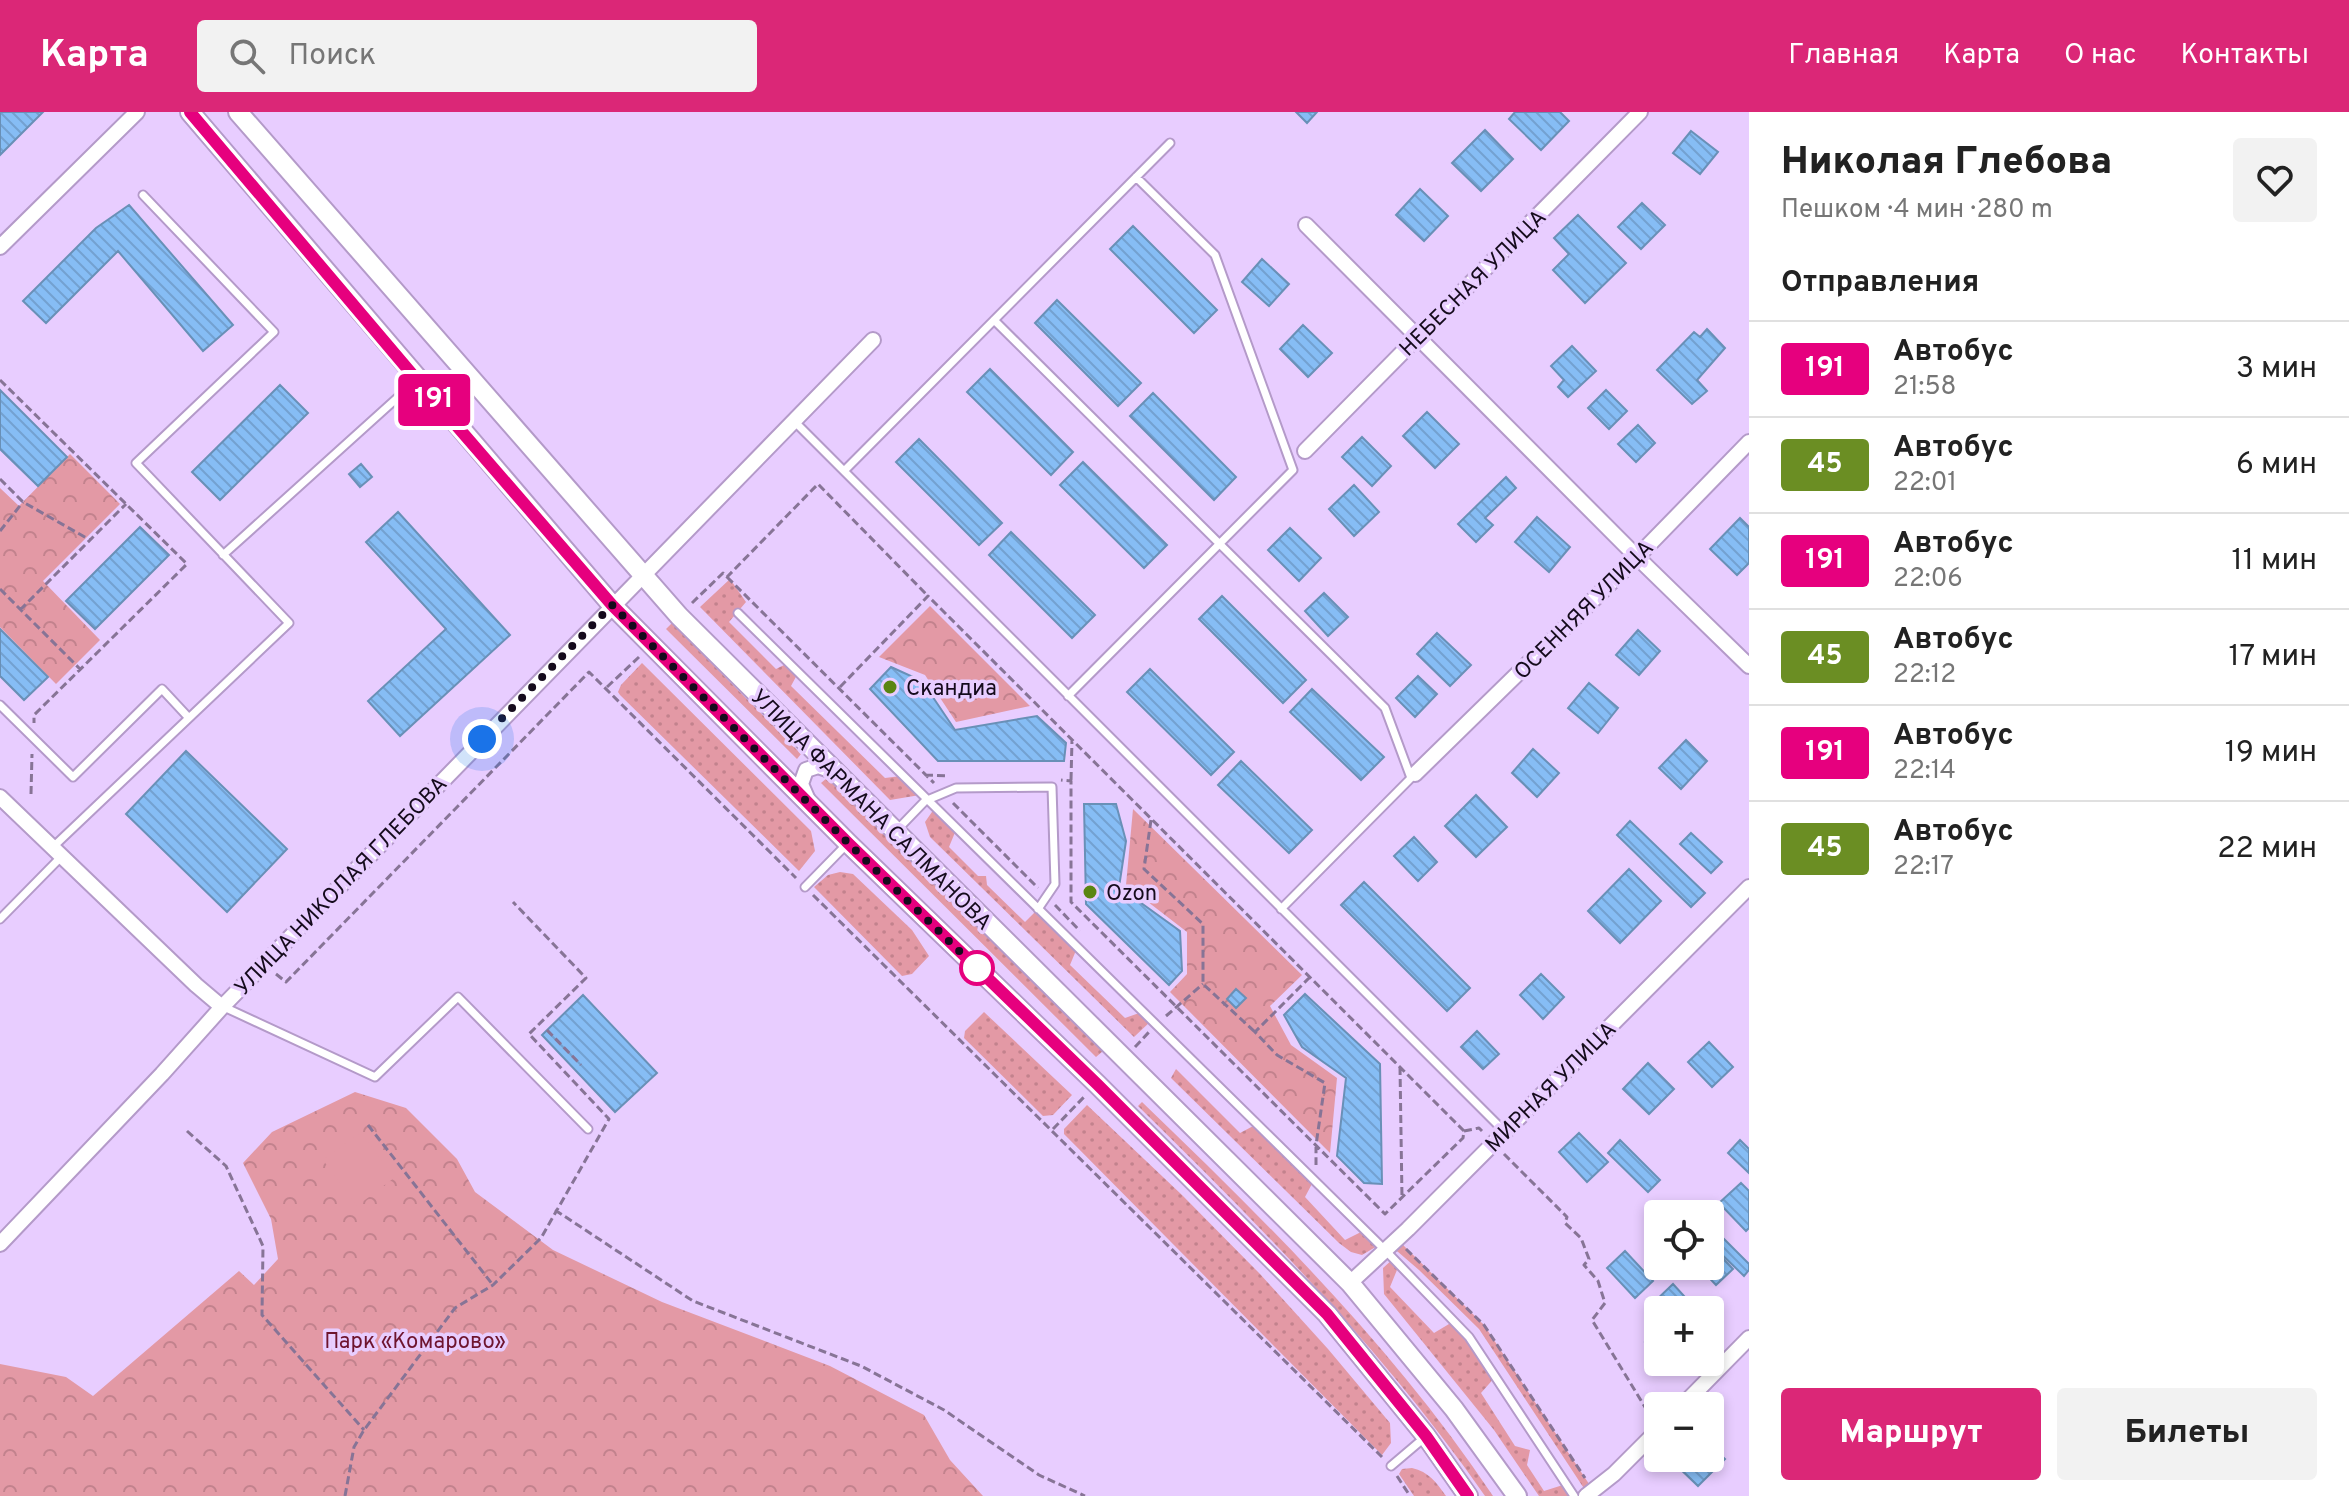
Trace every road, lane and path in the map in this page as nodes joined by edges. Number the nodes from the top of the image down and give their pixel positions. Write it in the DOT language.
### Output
graph roads {
  1 [pos="137,112"];
  2 [pos="190,112"];
  3 [pos="238,112"];
  4 [pos="1640,112"];
  5 [pos="1170,143"];
  6 [pos="1136,177"];
  7 [pos="143,195"];
  8 [pos="1306,225"];
  9 [pos="0,247"];
  10 [pos="994,320"];
  11 [pos="1418,338"];
  12 [pos="873,340"];
  13 [pos="0,380"];
  14 [pos="417,380"];
  15 [pos="793,420"];
  16 [pos="1749,442"];
  17 [pos="1305,451"];
  18 [pos="844,471"];
  19 [pos="0,479"];
  20 [pos="23,502"];
  21 [pos="126,504"];
  22 [pos="0,531"];
  23 [pos="90,540"];
  24 [pos="1218,544"];
  25 [pos="223,555"];
  26 [pos="1637,557"];
  27 [pos="642,576"];
  28 [pos="727,577"];
  29 [pos="0,589"];
  30 [pos="928,596"];
  31 [pos="693,602"];
  32 [pos="612,605"];
  33 [pos="20,610"];
  34 [pos="738,613"];
  35 [pos="647,649"];
  36 [pos="1749,666"];
  37 [pos="80,669"];
  38 [pos="840,687"];
  39 [pos="606,688"];
  40 [pos="1068,696"];
  41 [pos="0,705"];
  42 [pos="189,718"];
  43 [pos="33,737"];
  44 [pos="1072,740"];
  45 [pos="835,772"];
  46 [pos="954,776"];
  47 [pos="1413,776"];
  48 [pos="1056,780"];
  49 [pos="1071,781"];
  50 [pos="31,794"];
  51 [pos="0,797"];
  52 [pos="808,800"];
  53 [pos="925,801"];
  54 [pos="1151,819"];
  55 [pos="894,832"];
  56 [pos="848,843"];
  57 [pos="57,853"];
  58 [pos="805,887"];
  59 [pos="1749,887"];
  60 [pos="513,902"];
  61 [pos="1038,909"];
  62 [pos="1281,909"];
  63 [pos="0,919"];
  64 [pos="1310,977"];
  65 [pos="267,983"];
  66 [pos="1203,984"];
  67 [pos="1176,1006"];
  68 [pos="222,1007"];
  69 [pos="1166,1016"];
  70 [pos="547,1030"];
  71 [pos="1152,1030"];
  72 [pos="1255,1032"];
  73 [pos="1138,1044"];
  74 [pos="581,1065"];
  75 [pos="1400,1067"];
  76 [pos="1087,1094"];
  77 [pos="368,1125"];
  78 [pos="588,1129"];
  79 [pos="1052,1129"];
  80 [pos="187,1131"];
  81 [pos="1464,1131"];
  82 [pos="1505,1132"];
  83 [pos="1494,1143"];
  84 [pos="1316,1145"];
  85 [pos="1316,1165"];
  86 [pos="1402,1198"];
  87 [pos="555,1210"];
  88 [pos="0,1244"];
  89 [pos="1385,1250"];
  90 [pos="1350,1283"];
  91 [pos="493,1285"];
  92 [pos="1749,1338"];
  93 [pos="1696,1392"];
  94 [pos="1644,1405"];
  95 [pos="364,1430"];
  96 [pos="1426,1436"];
  97 [pos="1644,1436"];
  98 [pos="1391,1466"];
  99 [pos="345,1496"];
  100 [pos="1085,1496"];
  101 [pos="1410,1496"];
  102 [pos="1468,1496"];
  103 [pos="1517,1496"];
  104 [pos="1574,1496"];
  105 [pos="1586,1496"];
  1 -- 9 [label="street"];
  2 -- 14 [label="street, УЛИЦА ФАРМАНА САЛМАНОВА"];
  3 -- 27 [label="street, УЛИЦА ФАРМАНА САЛМАНОВА"];
  4 -- 11 [label="street, НЕБЕСНАЯ УЛИЦА"];
  5 -- 6 [label="lane"];
  6 -- 10 [label="lane"];
  6 -- 24 [label="lane"];
  7 -- 25 [label="lane"];
  8 -- 11 [label="street"];
  10 -- 18 [label="lane"];
  10 -- 24 [label="lane"];
  11 -- 17 [label="street, НЕБЕСНАЯ УЛИЦА"];
  11 -- 26 [label="street"];
  12 -- 15 [label="street, УЛИЦА НИКОЛАЯ ГЛЕБОВА"];
  13 -- 21 [label="path"];
  14 -- 25 [label="lane"];
  14 -- 32 [label="street, УЛИЦА ФАРМАНА САЛМАНОВА"];
  15 -- 18 [label="lane"];
  15 -- 27 [label="street, УЛИЦА НИКОЛАЯ ГЛЕБОВА"];
  16 -- 26 [label="street, ОСЕННЯЯ УЛИЦА"];
  18 -- 40 [label="lane"];
  19 -- 20 [label="path"];
  20 -- 22 [label="path"];
  20 -- 23 [label="path"];
  21 -- 23 [label="path"];
  21 -- 37 [label="path"];
  23 -- 33 [label="path"];
  24 -- 40 [label="lane"];
  24 -- 47 [label="lane"];
  25 -- 42 [label="lane"];
  26 -- 36 [label="street"];
  26 -- 47 [label="street, ОСЕННЯЯ УЛИЦА"];
  27 -- 32 [label="street, УЛИЦА НИКОЛАЯ ГЛЕБОВА"];
  27 -- 45 [label="street, УЛИЦА ФАРМАНА САЛМАНОВА"];
  28 -- 30 [label="path"];
  28 -- 31 [label="path"];
  28 -- 38 [label="path"];
  29 -- 33 [label="path"];
  30 -- 38 [label="path"];
  30 -- 44 [label="path"];
  32 -- 52 [label="street, УЛИЦА ФАРМАНА САЛМАНОВА"];
  32 -- 68 [label="street, УЛИЦА НИКОЛАЯ ГЛЕБОВА"];
  33 -- 37 [label="path"];
  34 -- 53 [label="lane"];
  35 -- 39 [label="path"];
  37 -- 43 [label="path"];
  38 -- 46 [label="path"];
  39 -- 58 [label="path"];
  39 -- 65 [label="path"];
  40 -- 62 [label="lane"];
  41 -- 43 [label="lane"];
  42 -- 43 [label="lane"];
  42 -- 57 [label="lane"];
  43 -- 50 [label="path"];
  44 -- 49 [label="path"];
  44 -- 54 [label="path"];
  45 -- 52 [label="street"];
  45 -- 55 [label="street, УЛИЦА ФАРМАНА САЛМАНОВА"];
  47 -- 62 [label="lane"];
  48 -- 49 [label="path"];
  49 -- 67 [label="path"];
  51 -- 57 [label="street, УЛИЦА НИКОЛАЯ ГЛЕБОВА"];
  52 -- 56 [label="street, УЛИЦА ФАРМАНА САЛМАНОВА"];
  53 -- 55 [label="lane"];
  53 -- 61 [label="lane"];
  53 -- 61 [label="lane"];
  54 -- 64 [label="path"];
  54 -- 66 [label="path"];
  55 -- 90 [label="street, УЛИЦА ФАРМАНА САЛМАНОВА"];
  56 -- 58 [label="lane"];
  56 -- 96 [label="street, УЛИЦА ФАРМАНА САЛМАНОВА"];
  57 -- 63 [label="lane"];
  57 -- 68 [label="street, УЛИЦА НИКОЛАЯ ГЛЕБОВА"];
  58 -- 79 [label="path"];
  59 -- 82 [label="street, МИРНАЯ УЛИЦА"];
  60 -- 87 [label="path"];
  61 -- 89 [label="lane"];
  62 -- 82 [label="lane"];
  64 -- 72 [label="path"];
  64 -- 75 [label="path"];
  66 -- 67 [label="path"];
  66 -- 72 [label="path"];
  67 -- 69 [label="path"];
  67 -- 84 [label="path"];
  68 -- 78 [label="lane"];
  68 -- 88 [label="street"];
  70 -- 74 [label="path"];
  71 -- 73 [label="path"];
  72 -- 84 [label="path"];
  75 -- 81 [label="path"];
  75 -- 86 [label="path"];
  76 -- 79 [label="path"];
  77 -- 91 [label="path"];
  79 -- 98 [label="path"];
  80 -- 95 [label="path"];
  81 -- 83 [label="path"];
  81 -- 86 [label="path"];
  82 -- 83 [label="street, МИРНАЯ УЛИЦА"];
  83 -- 89 [label="street, МИРНАЯ УЛИЦА"];
  83 -- 94 [label="path"];
  84 -- 85 [label="path"];
  84 -- 86 [label="path"];
  87 -- 91 [label="path"];
  87 -- 100 [label="path"];
  89 -- 90 [label="street, МИРНАЯ УЛИЦА"];
  89 -- 104 [label="lane"];
  90 -- 103 [label="street, УЛИЦА ФАРМАНА САЛМАНОВА"];
  91 -- 95 [label="path"];
  92 -- 93 [label="street"];
  95 -- 99 [label="path"];
  96 -- 98 [label="lane"];
  96 -- 102 [label="street, УЛИЦА ФАРМАНА САЛМАНОВА"];
  97 -- 105 [label="street"];
  98 -- 101 [label="path"];
}
